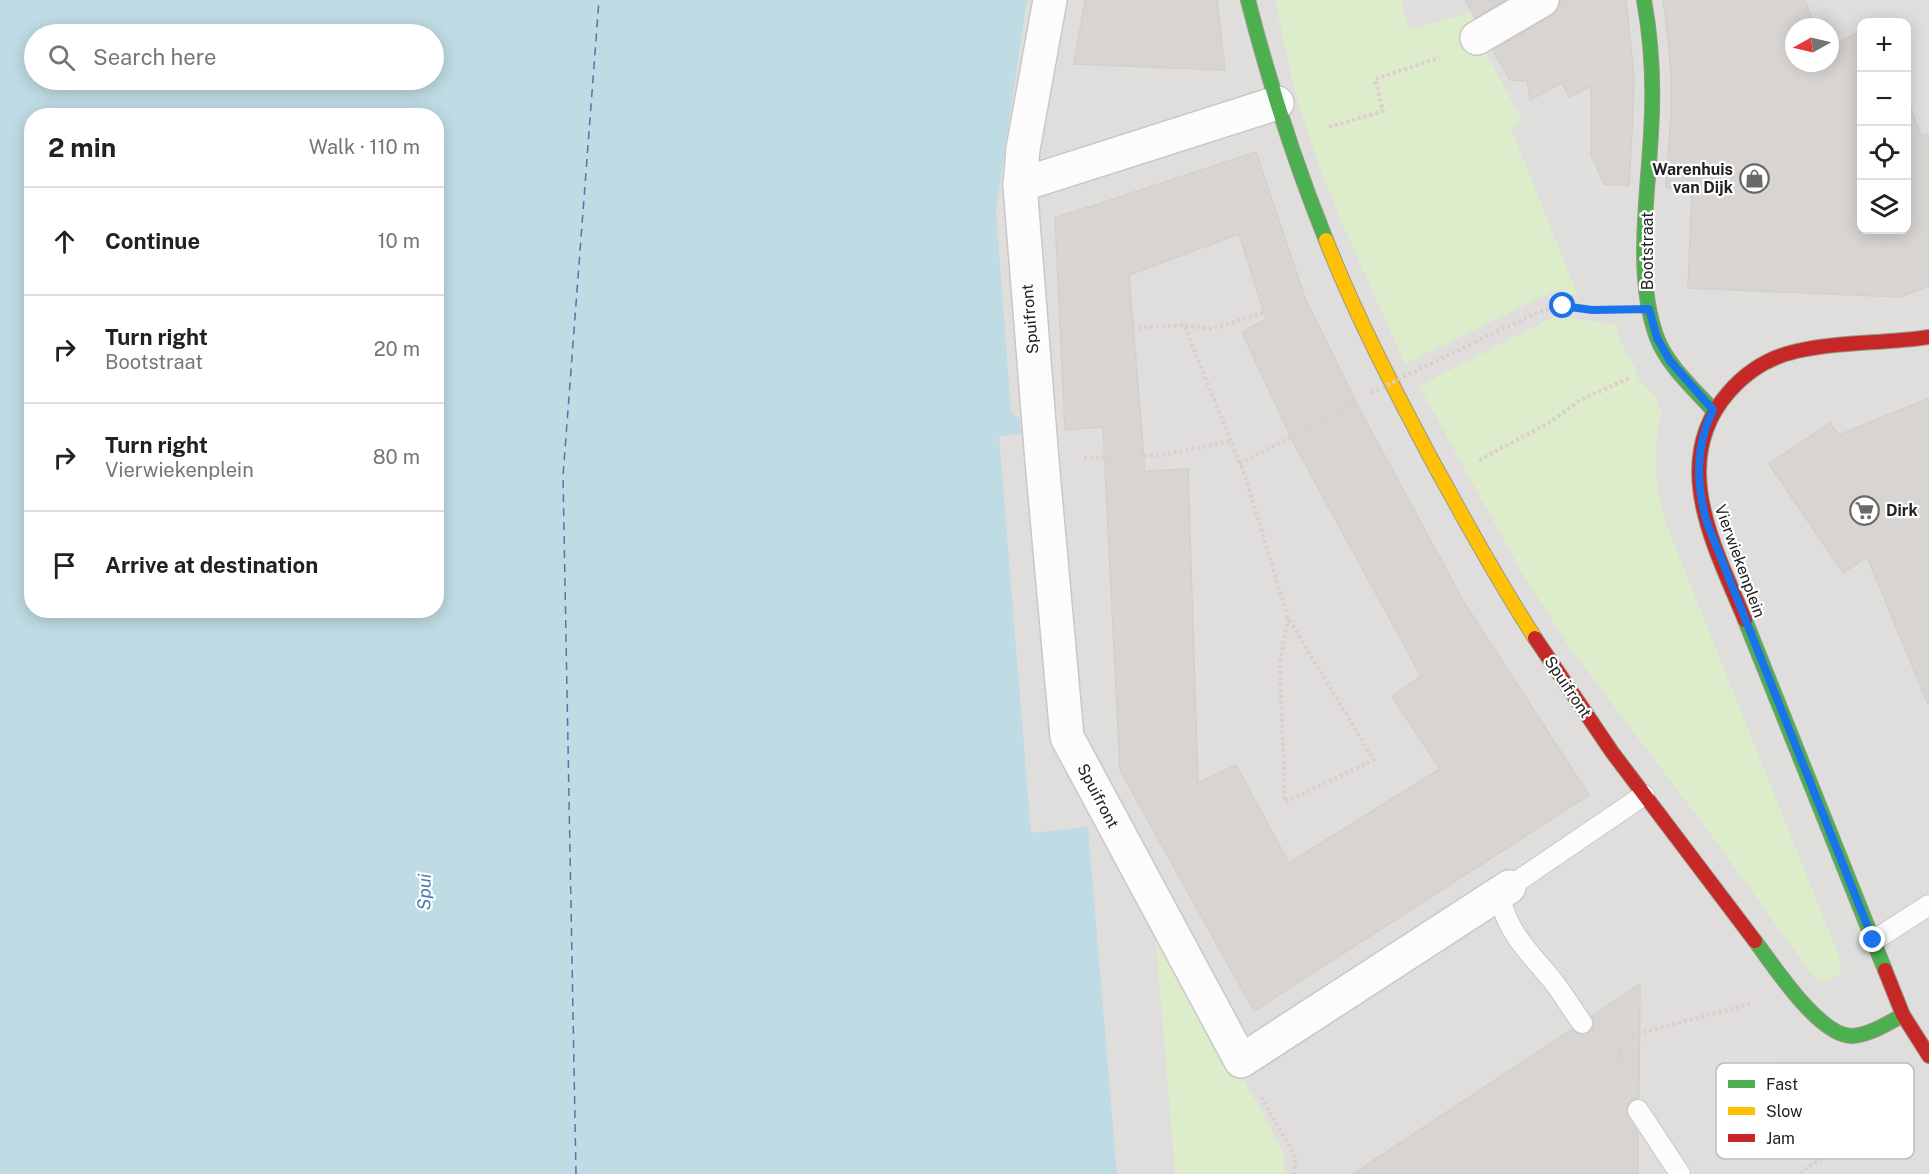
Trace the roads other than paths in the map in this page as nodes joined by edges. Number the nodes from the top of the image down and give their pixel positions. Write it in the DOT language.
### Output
graph roads {
  1 [pos="1050,0"];
  2 [pos="1248,0"];
  3 [pos="1542,0"];
  4 [pos="1644,0"];
  5 [pos="1477,38"];
  6 [pos="1277,103"];
  7 [pos="1020,185"];
  8 [pos="1929,337"];
  9 [pos="1713,410"];
  10 [pos="1644,795"];
  11 [pos="1509,887"];
  12 [pos="1929,905"];
  13 [pos="1873,940"];
  14 [pos="1903,1015"];
  15 [pos="1581,1023"];
  16 [pos="1929,1056"];
  17 [pos="1638,1110"];
  18 [pos="1680,1174"];
  1 -- 7 [label="street, Spuifront"];
  2 -- 6 [label="street, Spuifront"];
  3 -- 5 [label="street"];
  4 -- 9 [label="street, Bootstraat"];
  6 -- 7 [label="street"];
  6 -- 10 [label="street, Spuifront"];
  7 -- 11 [label="street, Spuifront"];
  8 -- 9 [label="street, Vierwiekenplein"];
  9 -- 13 [label="street, Vierwiekenplein"];
  10 -- 11 [label="lane"];
  10 -- 14 [label="street, Spuifront"];
  11 -- 15 [label="lane"];
  12 -- 13 [label="lane"];
  13 -- 14 [label="street, Vierwiekenplein"];
  14 -- 16 [label="street, Vierwiekenplein"];
  17 -- 18 [label="lane"];
}
